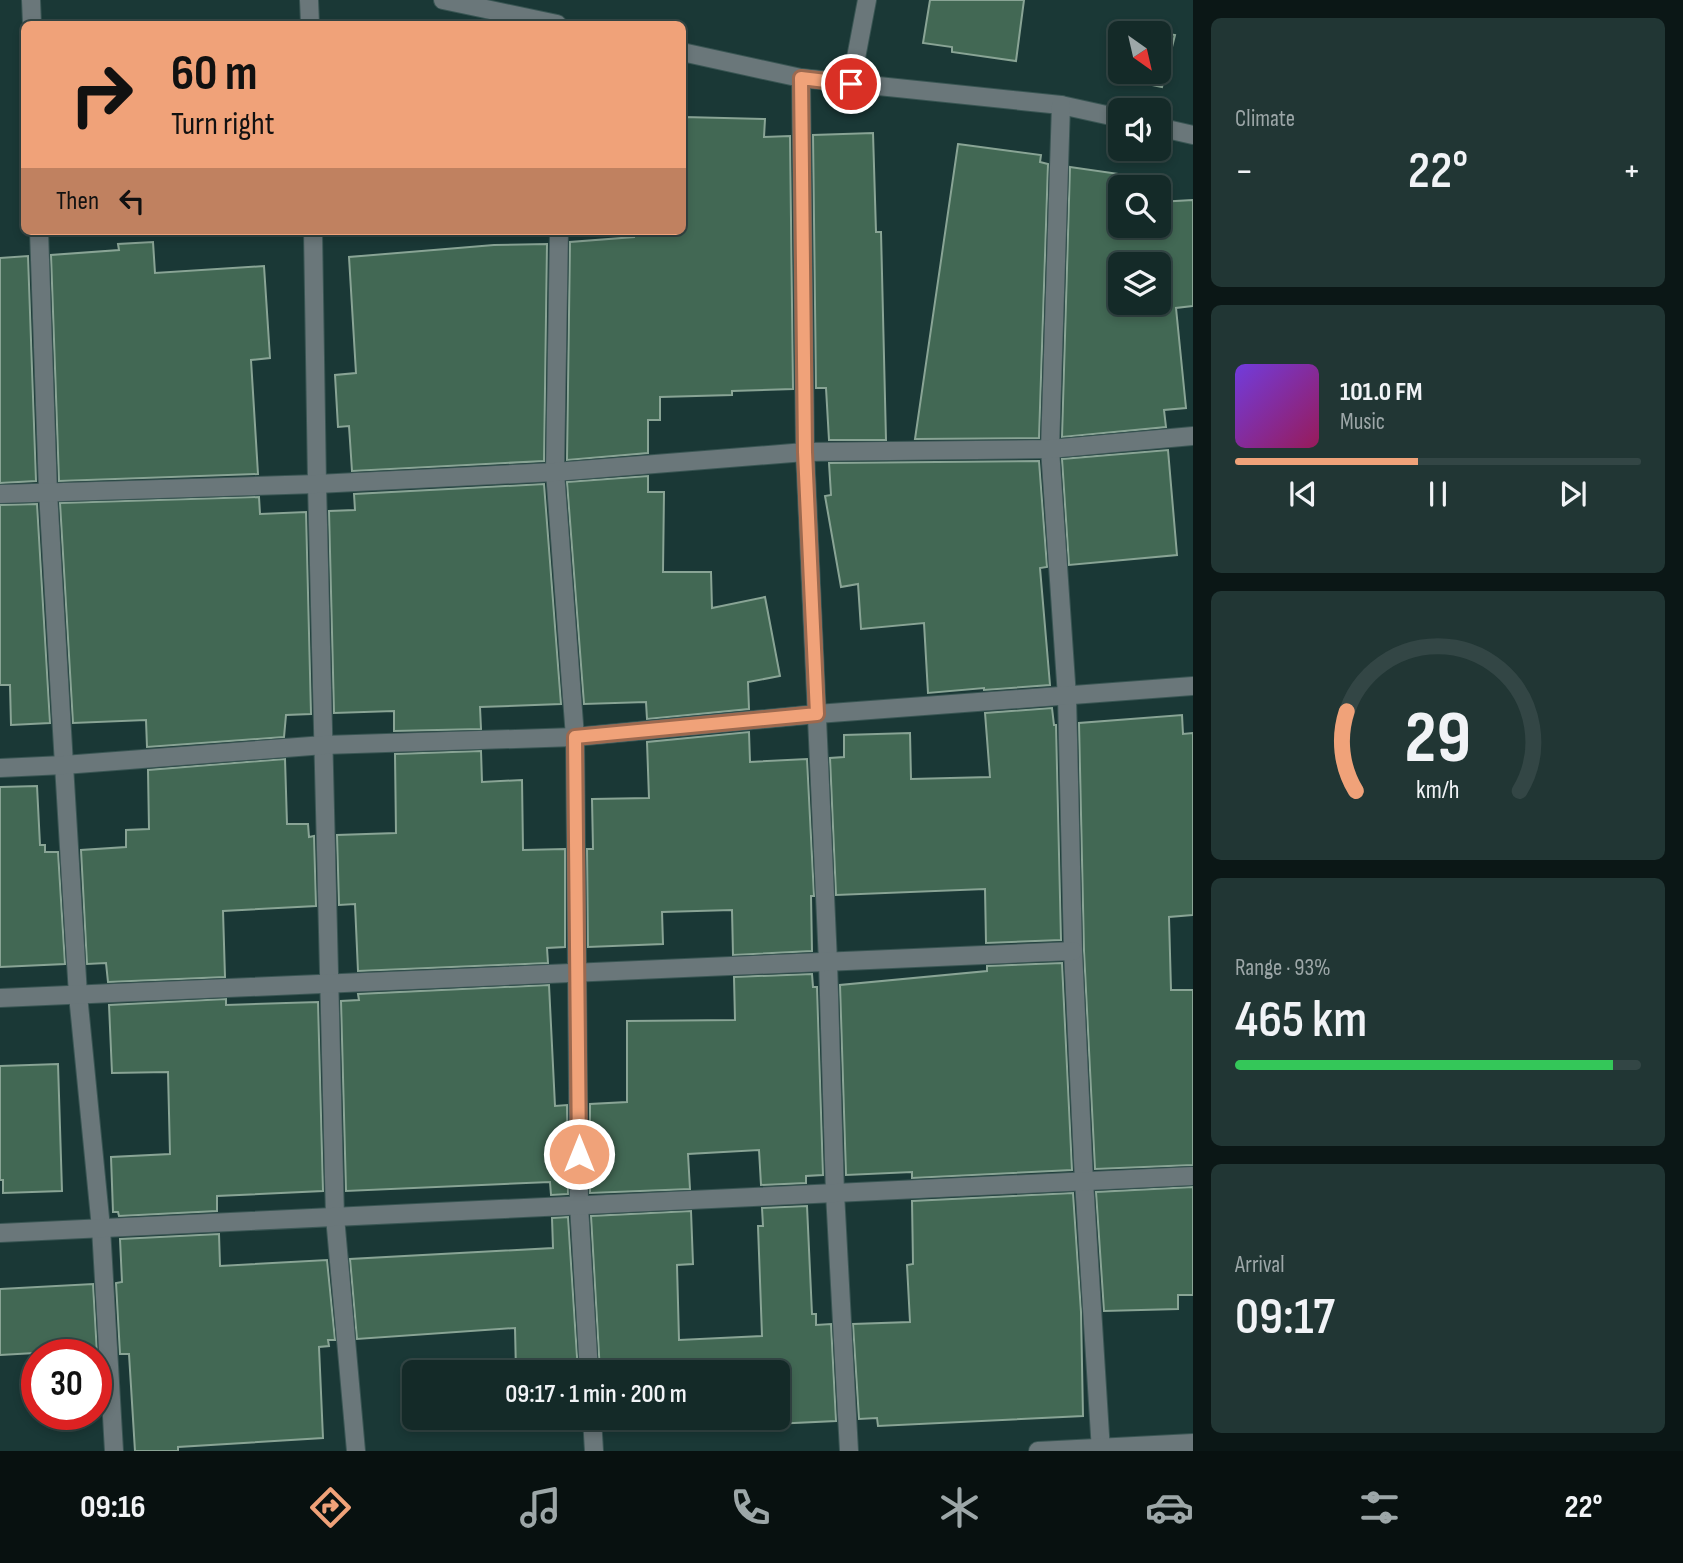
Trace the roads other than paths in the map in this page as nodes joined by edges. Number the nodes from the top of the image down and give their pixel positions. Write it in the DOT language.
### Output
graph roads {
  1 [pos="32,0"];
  2 [pos="309,0"];
  3 [pos="443,0"];
  4 [pos="867,0"];
  5 [pos="32,21"];
  6 [pos="310,21"];
  7 [pos="543,21"];
  8 [pos="686,53"];
  9 [pos="801,78"];
  10 [pos="851,84"];
  11 [pos="1061,105"];
  12 [pos="1108,115"];
  13 [pos="1171,130"];
  14 [pos="1193,135"];
  15 [pos="39,235"];
  16 [pos="313,235"];
  17 [pos="559,235"];
  18 [pos="1193,436"];
  19 [pos="1050,449"];
  20 [pos="805,452"];
  21 [pos="555,472"];
  22 [pos="317,484"];
  23 [pos="48,492"];
  24 [pos="0,494"];
  25 [pos="1193,687"];
  26 [pos="1067,697"];
  27 [pos="817,714"];
  28 [pos="575,737"];
  29 [pos="324,745"];
  30 [pos="64,765"];
  31 [pos="0,768"];
  32 [pos="1073,951"];
  33 [pos="828,962"];
  34 [pos="578,973"];
  35 [pos="329,984"];
  36 [pos="78,995"];
  37 [pos="0,998"];
  38 [pos="1193,1176"];
  39 [pos="1084,1181"];
  40 [pos="835,1193"];
  41 [pos="579,1206"];
  42 [pos="335,1217"];
  43 [pos="101,1228"];
  44 [pos="0,1233"];
  45 [pos="588,1360"];
  46 [pos="593,1430"];
  47 [pos="1193,1443"];
  48 [pos="1101,1449"];
  49 [pos="114,1451"];
  50 [pos="356,1451"];
  51 [pos="594,1451"];
  52 [pos="849,1451"];
  53 [pos="1038,1451"];
  1 -- 5 [label="street"];
  2 -- 6 [label="street"];
  3 -- 7 [label="street"];
  4 -- 10 [label="street"];
  8 -- 9 [label="street"];
  9 -- 10 [label="street"];
  9 -- 20 [label="street"];
  10 -- 11 [label="street"];
  11 -- 12 [label="street"];
  11 -- 19 [label="street"];
  13 -- 14 [label="street"];
  15 -- 23 [label="street"];
  16 -- 22 [label="street"];
  17 -- 21 [label="street"];
  18 -- 19 [label="street"];
  19 -- 20 [label="street"];
  19 -- 26 [label="street"];
  20 -- 21 [label="street"];
  20 -- 27 [label="street"];
  21 -- 22 [label="street"];
  21 -- 28 [label="street"];
  22 -- 23 [label="street"];
  22 -- 29 [label="street"];
  23 -- 24 [label="street"];
  23 -- 30 [label="street"];
  25 -- 26 [label="street"];
  26 -- 27 [label="street"];
  26 -- 32 [label="street"];
  27 -- 28 [label="street"];
  27 -- 33 [label="street"];
  28 -- 29 [label="street"];
  28 -- 34 [label="street"];
  29 -- 30 [label="street"];
  29 -- 35 [label="street"];
  30 -- 31 [label="street"];
  30 -- 36 [label="street"];
  32 -- 33 [label="street"];
  32 -- 39 [label="street"];
  33 -- 34 [label="street"];
  33 -- 40 [label="street"];
  34 -- 35 [label="street"];
  34 -- 41 [label="street"];
  35 -- 36 [label="street"];
  35 -- 42 [label="street"];
  36 -- 37 [label="street"];
  36 -- 43 [label="street"];
  38 -- 39 [label="street"];
  39 -- 40 [label="street"];
  39 -- 48 [label="street"];
  40 -- 41 [label="street"];
  40 -- 52 [label="street"];
  41 -- 42 [label="street"];
  41 -- 45 [label="street"];
  42 -- 43 [label="street"];
  42 -- 50 [label="street"];
  43 -- 44 [label="street"];
  43 -- 49 [label="street"];
  46 -- 51 [label="street"];
  47 -- 48 [label="street"];
  48 -- 53 [label="street"];
}
